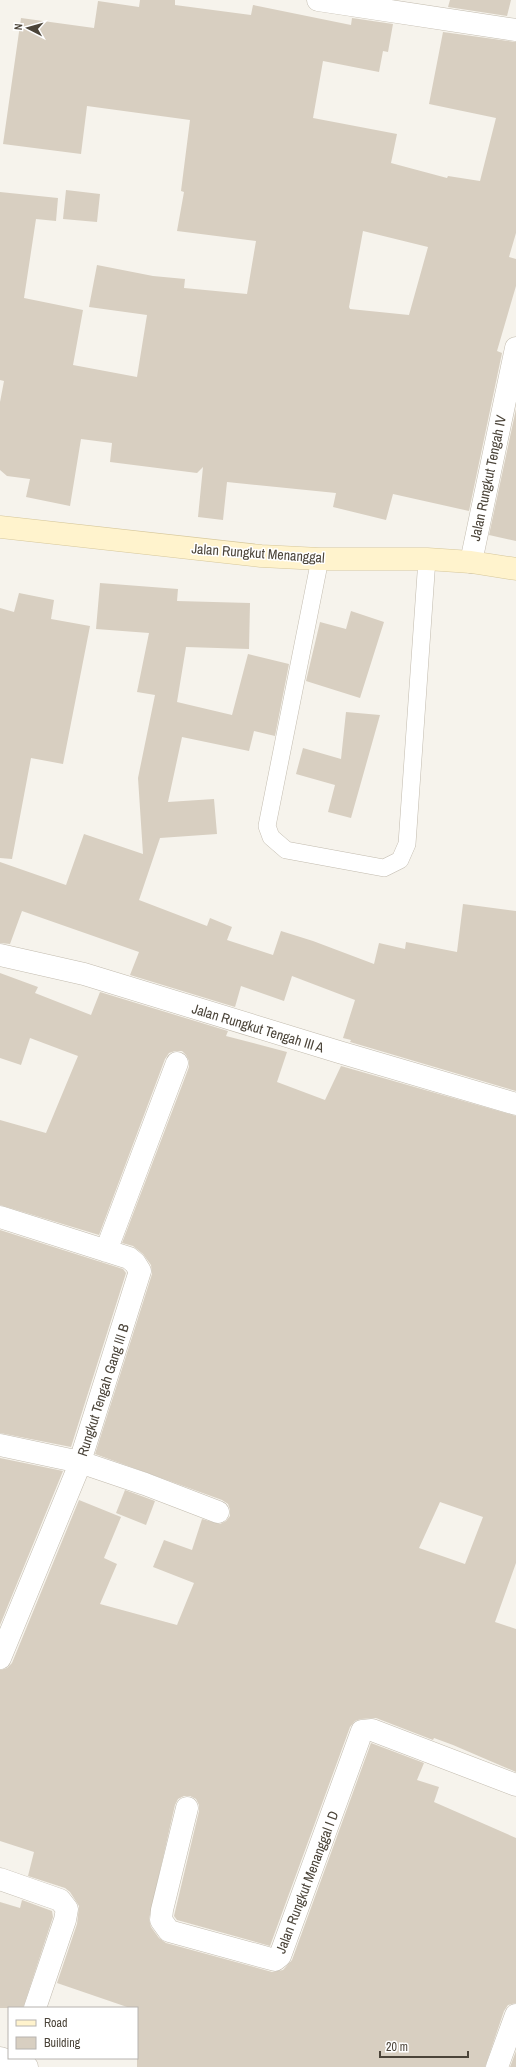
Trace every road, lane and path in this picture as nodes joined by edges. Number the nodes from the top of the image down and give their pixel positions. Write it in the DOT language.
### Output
graph roads {
  1 [pos="318,0"];
  2 [pos="516,30"];
  3 [pos="516,348"];
  4 [pos="0,527"];
  5 [pos="320,559"];
  6 [pos="427,559"];
  7 [pos="471,562"];
  8 [pos="516,570"];
  9 [pos="0,955"];
  10 [pos="177,1063"];
  11 [pos="516,1104"];
  12 [pos="0,1217"];
  13 [pos="106,1251"];
  14 [pos="0,1445"];
  15 [pos="80,1462"];
  16 [pos="218,1512"];
  17 [pos="1,1651"];
  18 [pos="516,1785"];
  19 [pos="187,1808"];
  20 [pos="0,1879"];
  21 [pos="35,2007"];
  22 [pos="516,2015"];
  23 [pos="497,2067"];
  1 -- 2 [label="street"];
  3 -- 7 [label="street, Jalan Rungkut Tengah IV"];
  4 -- 5 [label="main road, Jalan Rungkut Menanggal"];
  5 -- 6 [label="main road, Jalan Rungkut Menanggal"];
  5 -- 6 [label="lane"];
  6 -- 7 [label="main road, Jalan Rungkut Menanggal"];
  7 -- 8 [label="main road, Jalan Rungkut Menanggal"];
  9 -- 11 [label="street, Jalan Rungkut Tengah III A"];
  10 -- 13 [label="street"];
  12 -- 13 [label="street, Rungkut Tengah Gang III B"];
  13 -- 15 [label="street, Rungkut Tengah Gang III B"];
  14 -- 15 [label="street"];
  15 -- 16 [label="street"];
  15 -- 17 [label="street, Rungkut Tengah Gang III B"];
  18 -- 19 [label="street, Jalan Rungkut Menanggal I D"];
  20 -- 21 [label="street"];
  22 -- 23 [label="street"];
}
